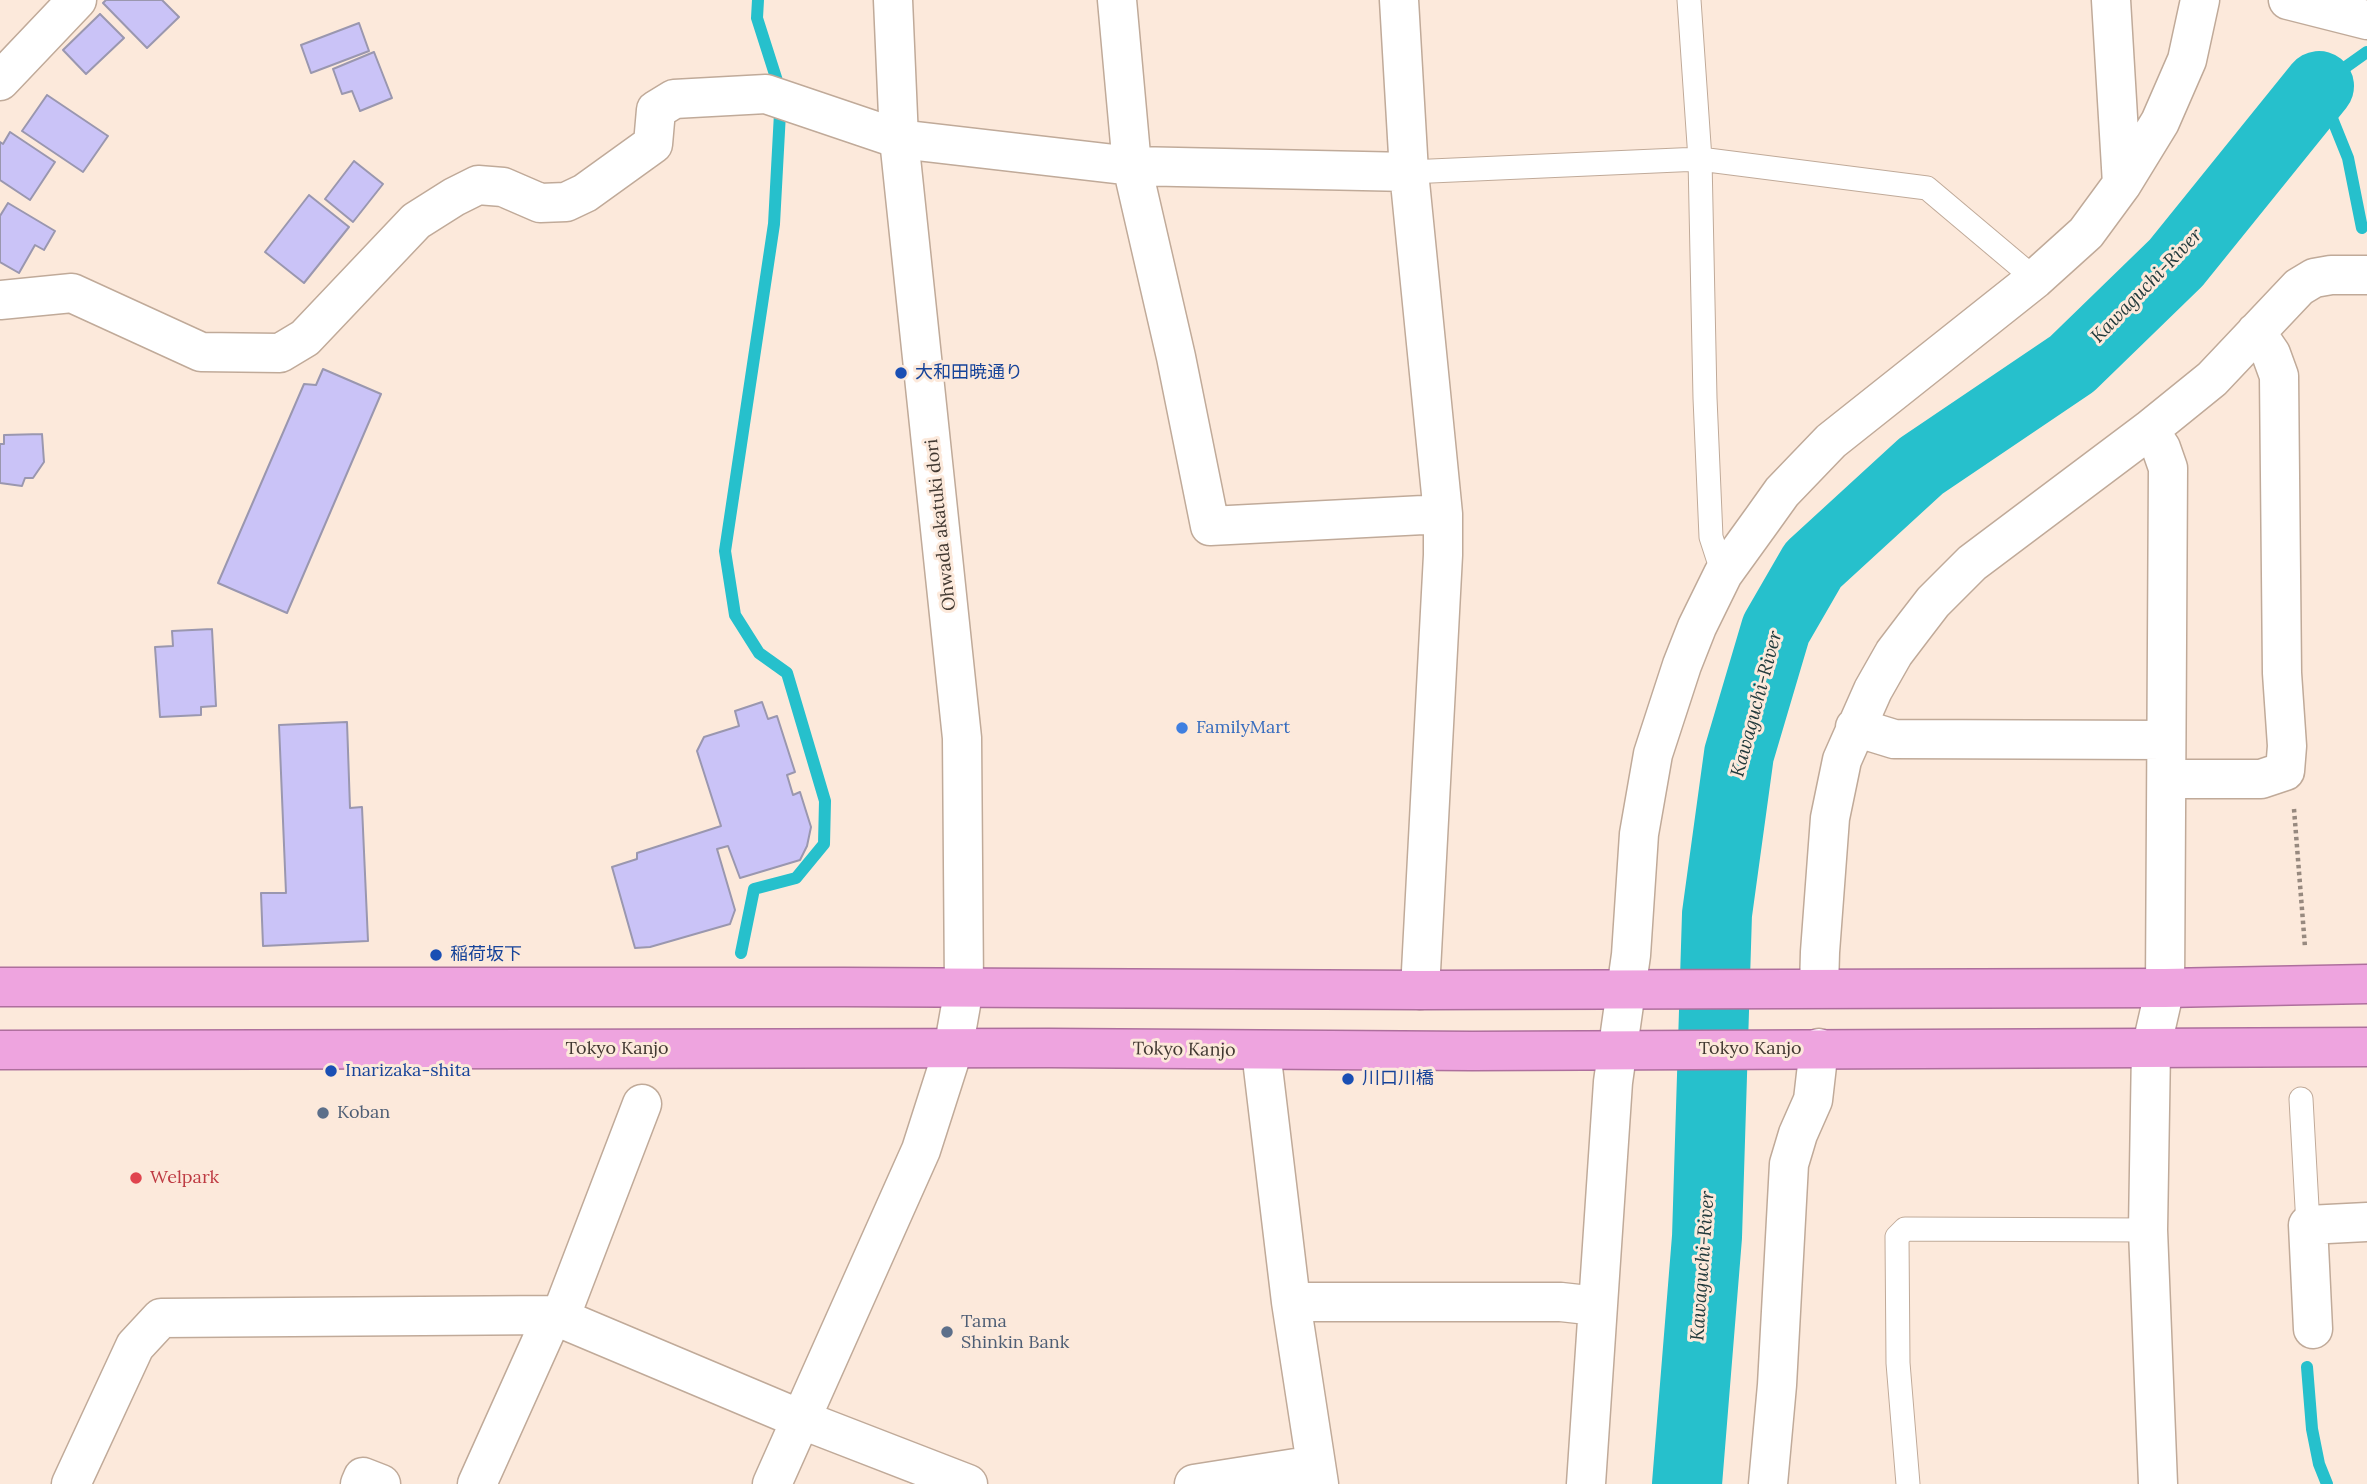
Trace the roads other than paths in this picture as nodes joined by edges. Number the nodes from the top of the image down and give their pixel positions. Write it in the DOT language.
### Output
graph roads {
  1 [pos="77,0"];
  2 [pos="893,0"];
  3 [pos="1117,0"];
  4 [pos="1399,0"];
  5 [pos="1689,0"];
  6 [pos="2110,0"];
  7 [pos="2200,0"];
  8 [pos="2288,0"];
  9 [pos="2367,20"];
  10 [pos="0,81"];
  11 [pos="899,139"];
  12 [pos="1700,159"];
  13 [pos="1132,166"];
  14 [pos="1409,172"];
  15 [pos="2122,184"];
  16 [pos="2367,275"];
  17 [pos="2035,279"];
  18 [pos="0,300"];
  19 [pos="2256,332"];
  20 [pos="2149,430"];
  21 [pos="1443,514"];
  22 [pos="1723,574"];
  23 [pos="1855,727"];
  24 [pos="2165,740"];
  25 [pos="2166,779"];
  26 [pos="2367,984"];
  27 [pos="0,987"];
  28 [pos="964,988"];
  29 [pos="1819,988"];
  30 [pos="2165,988"];
  31 [pos="1634,989"];
  32 [pos="1420,990"];
  33 [pos="2367,1047"];
  34 [pos="1819,1048"];
  35 [pos="1627,1049"];
  36 [pos="2151,1049"];
  37 [pos="0,1050"];
  38 [pos="953,1050"];
  39 [pos="1261,1051"];
  40 [pos="2301,1099"];
  41 [pos="642,1104"];
  42 [pos="2367,1222"];
  43 [pos="2308,1225"];
  44 [pos="2148,1230"];
  45 [pos="1291,1302"];
  46 [pos="1598,1306"];
  47 [pos="557,1316"];
  48 [pos="2313,1329"];
  49 [pos="800,1419"];
  50 [pos="1317,1475"];
  51 [pos="71,1484"];
  52 [pos="360,1484"];
  53 [pos="381,1484"];
  54 [pos="477,1484"];
  55 [pos="772,1484"];
  56 [pos="968,1484"];
  57 [pos="1194,1484"];
  58 [pos="1586,1484"];
  59 [pos="1768,1484"];
  60 [pos="1908,1484"];
  61 [pos="2158,1484"];
  1 -- 10 [label="street"];
  2 -- 11 [label="street, Ohwada akatuki dori"];
  3 -- 13 [label="street"];
  4 -- 14 [label="street"];
  5 -- 12 [label="lane"];
  6 -- 15 [label="street"];
  7 -- 15 [label="street"];
  8 -- 9 [label="street"];
  11 -- 13 [label="street"];
  11 -- 18 [label="street"];
  11 -- 28 [label="street, Ohwada akatuki dori"];
  12 -- 14 [label="lane"];
  12 -- 17 [label="lane"];
  12 -- 22 [label="lane"];
  13 -- 14 [label="street"];
  13 -- 21 [label="street"];
  14 -- 21 [label="street"];
  15 -- 17 [label="street"];
  16 -- 19 [label="street"];
  17 -- 22 [label="street"];
  19 -- 20 [label="street"];
  19 -- 25 [label="street"];
  20 -- 23 [label="street"];
  20 -- 24 [label="street"];
  21 -- 32 [label="street"];
  22 -- 31 [label="street"];
  23 -- 24 [label="street"];
  23 -- 29 [label="street"];
  24 -- 25 [label="street"];
  25 -- 30 [label="street"];
  26 -- 30 [label="highway"];
  27 -- 28 [label="highway"];
  28 -- 32 [label="highway"];
  28 -- 38 [label="street, Ohwada akatuki dori"];
  29 -- 30 [label="highway"];
  29 -- 31 [label="highway"];
  30 -- 36 [label="street"];
  31 -- 32 [label="highway"];
  31 -- 35 [label="street"];
  33 -- 36 [label="highway, Tokyo Kanjo"];
  34 -- 35 [label="highway, Tokyo Kanjo"];
  34 -- 36 [label="highway, Tokyo Kanjo"];
  34 -- 59 [label="street"];
  35 -- 39 [label="highway, Tokyo Kanjo"];
  35 -- 46 [label="street"];
  36 -- 44 [label="street"];
  37 -- 38 [label="highway, Tokyo Kanjo"];
  38 -- 39 [label="highway, Tokyo Kanjo"];
  38 -- 49 [label="street, Ohwada akatuki dori"];
  39 -- 45 [label="street"];
  40 -- 43 [label="lane"];
  41 -- 47 [label="street"];
  42 -- 43 [label="street"];
  43 -- 48 [label="street"];
  44 -- 60 [label="lane"];
  44 -- 61 [label="street"];
  45 -- 46 [label="street"];
  45 -- 50 [label="street"];
  46 -- 58 [label="street"];
  47 -- 49 [label="street"];
  47 -- 51 [label="street"];
  47 -- 54 [label="street"];
  49 -- 55 [label="street, Ohwada akatuki dori"];
  49 -- 56 [label="street"];
  50 -- 57 [label="street"];
  52 -- 53 [label="street"];
}
